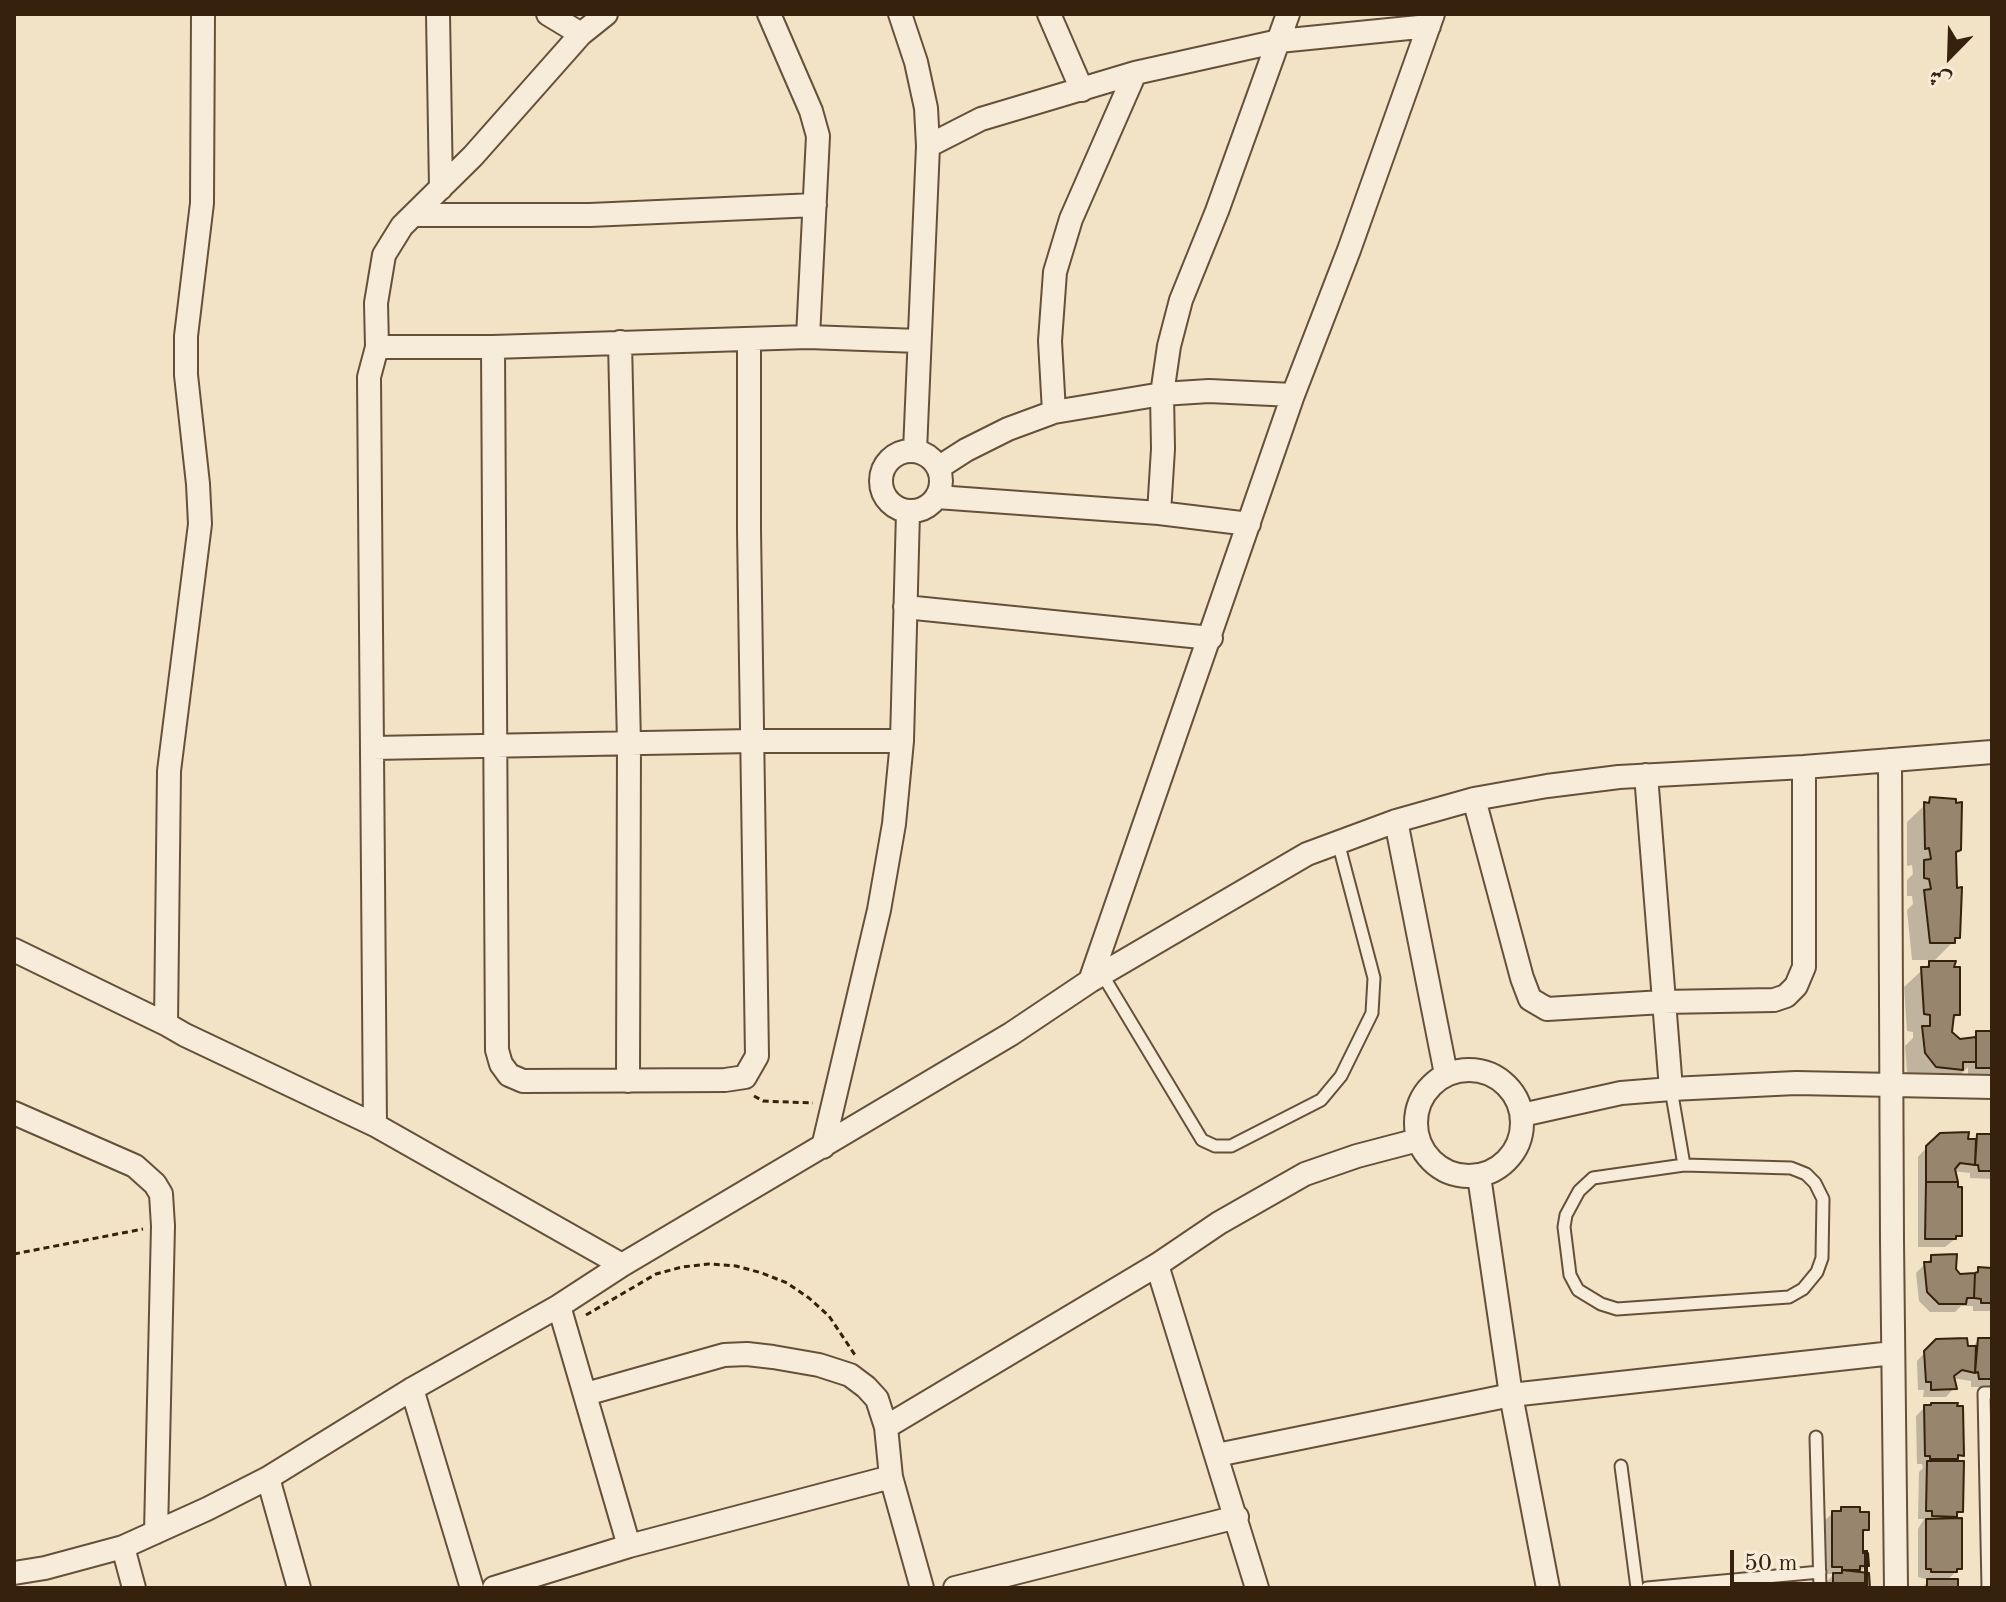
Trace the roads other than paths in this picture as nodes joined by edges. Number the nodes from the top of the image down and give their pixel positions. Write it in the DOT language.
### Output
graph roads {
  1 [pos="203,14"];
  2 [pos="438,14"];
  3 [pos="548,14"];
  4 [pos="606,14"];
  5 [pos="769,14"];
  6 [pos="900,14"];
  7 [pos="1049,14"];
  8 [pos="1288,14"];
  9 [pos="1431,20"];
  10 [pos="581,34"];
  11 [pos="1279,41"];
  12 [pos="1135,73"];
  13 [pos="1082,90"];
  14 [pos="928,146"];
  15 [pos="441,188"];
  16 [pos="815,205"];
  17 [pos="414,215"];
  18 [pos="808,337"];
  19 [pos="749,339"];
  20 [pos="919,341"];
  21 [pos="620,342"];
  22 [pos="377,347"];
  23 [pos="493,347"];
  24 [pos="1162,394"];
  25 [pos="1293,395"];
  26 [pos="1054,412"];
  27 [pos="915,451"];
  28 [pos="938,468"];
  29 [pos="937,497"];
  30 [pos="908,512"];
  31 [pos="1159,513"];
  32 [pos="1249,524"];
  33 [pos="905,607"];
  34 [pos="1211,638"];
  35 [pos="752,741"];
  36 [pos="902,741"];
  37 [pos="629,744"];
  38 [pos="494,746"];
  39 [pos="373,748"];
  40 [pos="1992,752"];
  41 [pos="1890,760"];
  42 [pos="1804,767"];
  43 [pos="1646,775"];
  44 [pos="1474,799"];
  45 [pos="1396,821"];
  46 [pos="1338,842"];
  47 [pos="14,950"];
  48 [pos="1096,978"];
  49 [pos="1663,1002"];
  50 [pos="166,1024"];
  51 [pos="1446,1074"];
  52 [pos="628,1081"];
  53 [pos="1891,1085"];
  54 [pos="1992,1087"];
  55 [pos="1671,1089"];
  56 [pos="14,1113"];
  57 [pos="1522,1115"];
  58 [pos="375,1125"];
  59 [pos="1418,1140"];
  60 [pos="823,1147"];
  61 [pos="1684,1165"];
  62 [pos="1479,1176"];
  63 [pos="622,1265"];
  64 [pos="1157,1265"];
  65 [pos="562,1316"];
  66 [pos="1893,1353"];
  67 [pos="412,1389"];
  68 [pos="1992,1393"];
  69 [pos="586,1394"];
  70 [pos="1511,1395"];
  71 [pos="886,1427"];
  72 [pos="1816,1437"];
  73 [pos="1217,1455"];
  74 [pos="1621,1466"];
  75 [pos="891,1477"];
  76 [pos="268,1478"];
  77 [pos="1237,1517"];
  78 [pos="156,1532"];
  79 [pos="629,1546"];
  80 [pos="123,1547"];
  81 [pos="1820,1572"];
  82 [pos="14,1573"];
  83 [pos="134,1588"];
  84 [pos="299,1588"];
  85 [pos="472,1588"];
  86 [pos="494,1588"];
  87 [pos="922,1588"];
  88 [pos="955,1588"];
  89 [pos="1257,1588"];
  90 [pos="1548,1588"];
  91 [pos="1637,1588"];
  92 [pos="1647,1588"];
  93 [pos="1820,1588"];
  94 [pos="1896,1588"];
  95 [pos="1988,1588"];
  1 -- 50 [label="street"];
  2 -- 15 [label="street"];
  3 -- 10 [label="street"];
  4 -- 10 [label="street"];
  5 -- 16 [label="street"];
  6 -- 14 [label="street"];
  7 -- 13 [label="street"];
  8 -- 11 [label="street"];
  9 -- 11 [label="street"];
  9 -- 25 [label="street"];
  10 -- 15 [label="street"];
  11 -- 12 [label="street"];
  11 -- 24 [label="street"];
  12 -- 13 [label="street"];
  12 -- 26 [label="street"];
  13 -- 14 [label="street"];
  14 -- 20 [label="street"];
  15 -- 17 [label="street"];
  16 -- 17 [label="street"];
  16 -- 18 [label="street"];
  17 -- 22 [label="street"];
  18 -- 19 [label="street"];
  18 -- 20 [label="street"];
  19 -- 21 [label="street"];
  19 -- 35 [label="street"];
  20 -- 27 [label="street"];
  21 -- 23 [label="street"];
  21 -- 37 [label="street"];
  22 -- 23 [label="street"];
  22 -- 39 [label="street"];
  23 -- 38 [label="street"];
  24 -- 25 [label="street"];
  24 -- 26 [label="street"];
  24 -- 31 [label="street"];
  25 -- 32 [label="street"];
  26 -- 28 [label="street"];
  27 -- 28 [label="street"];
  27 -- 30 [label="street"];
  28 -- 29 [label="street"];
  29 -- 30 [label="street"];
  29 -- 31 [label="street"];
  30 -- 33 [label="street"];
  31 -- 32 [label="street"];
  32 -- 34 [label="street"];
  33 -- 34 [label="street"];
  33 -- 36 [label="street"];
  34 -- 48 [label="street"];
  35 -- 36 [label="street"];
  35 -- 37 [label="street"];
  35 -- 52 [label="street"];
  36 -- 60 [label="street"];
  37 -- 38 [label="street"];
  37 -- 52 [label="street"];
  38 -- 39 [label="street"];
  38 -- 52 [label="street"];
  39 -- 58 [label="street"];
  40 -- 41 [label="street"];
  41 -- 42 [label="street"];
  41 -- 53 [label="street"];
  42 -- 43 [label="street"];
  42 -- 49 [label="street"];
  43 -- 44 [label="street"];
  43 -- 49 [label="street"];
  44 -- 45 [label="street"];
  44 -- 49 [label="street"];
  45 -- 46 [label="street"];
  45 -- 51 [label="street"];
  46 -- 48 [label="street"];
  46 -- 48 [label="lane"];
  47 -- 50 [label="street"];
  48 -- 60 [label="street"];
  49 -- 55 [label="street"];
  50 -- 58 [label="street"];
  51 -- 57 [label="street"];
  51 -- 59 [label="street"];
  53 -- 54 [label="street"];
  53 -- 55 [label="street"];
  53 -- 66 [label="street"];
  55 -- 57 [label="street"];
  55 -- 61 [label="lane"];
  56 -- 78 [label="street"];
  57 -- 62 [label="street"];
  58 -- 63 [label="street"];
  59 -- 62 [label="street"];
  59 -- 64 [label="street"];
  60 -- 63 [label="street"];
  61 -- 61 [label="lane"];
  62 -- 70 [label="street"];
  63 -- 65 [label="street"];
  64 -- 71 [label="street"];
  64 -- 73 [label="street"];
  65 -- 67 [label="street"];
  65 -- 69 [label="street"];
  66 -- 70 [label="street"];
  66 -- 94 [label="street"];
  67 -- 76 [label="street"];
  67 -- 85 [label="street"];
  68 -- 95 [label="lane"];
  69 -- 71 [label="street"];
  69 -- 79 [label="street"];
  70 -- 73 [label="street"];
  70 -- 90 [label="street"];
  71 -- 75 [label="street"];
  72 -- 81 [label="lane"];
  73 -- 77 [label="street"];
  74 -- 91 [label="lane"];
  75 -- 79 [label="street"];
  75 -- 87 [label="street"];
  76 -- 78 [label="street"];
  76 -- 84 [label="street"];
  77 -- 88 [label="street"];
  77 -- 89 [label="street"];
  78 -- 80 [label="street"];
  79 -- 86 [label="street"];
  80 -- 82 [label="street"];
  80 -- 83 [label="street"];
  81 -- 92 [label="lane"];
  81 -- 93 [label="lane"];
}
